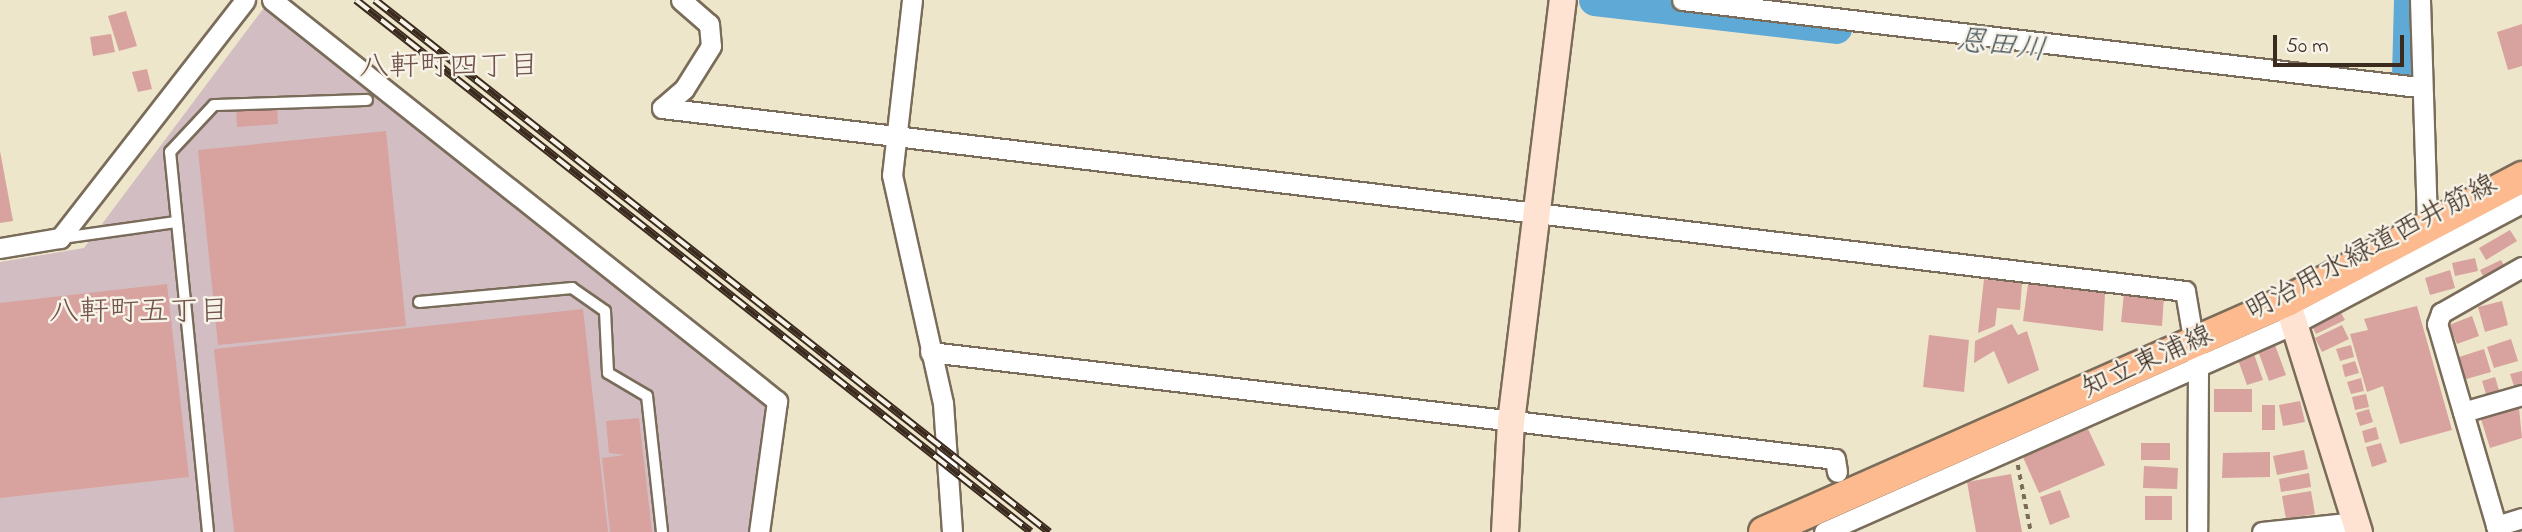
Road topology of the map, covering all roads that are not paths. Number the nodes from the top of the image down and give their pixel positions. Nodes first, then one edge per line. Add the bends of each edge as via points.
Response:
1 (245, 0) edge
2 (272, 0) edge
3 (681, 0) edge
4 (912, 0) edge
5 (1563, 0) edge
6 (1682, 0) edge
7 (2420, 0) edge
8 (2418, 87) junction
9 (367, 100) dead end
10 (897, 136) junction
11 (2522, 177) edge
12 (2522, 203) edge
13 (1537, 212) junction
14 (176, 222) junction
15 (2427, 229) junction
16 (60, 238) junction
17 (0, 248) edge
18 (2522, 267) edge
19 (419, 302) dead end
20 (2292, 312) junction
21 (930, 352) junction
22 (2196, 356) junction
23 (2522, 395) edge
24 (2463, 412) junction
25 (1511, 422) junction
26 (1837, 472) dead end
27 (2522, 518) edge
28 (2357, 527) edge
29 (2497, 529) edge
30 (208, 532) edge
31 (662, 532) edge
32 (758, 532) edge
33 (952, 532) edge
34 (1506, 532) edge
35 (1765, 532) edge
36 (1825, 532) edge
37 (2197, 532) edge
38 (2262, 532) edge

1 - 16 street
2 - 32 street via 776,401
3 - 10 street via 709,24 711,46 684,89 662,108
4 - 10 street
5 - 13 street
6 - 8 street
7 - 8 street
8 - 15 street
9 - 14 lane via 214,105 170,152
10 - 13 street
10 - 21 street via 892,175
11 - 15 main road, 知立東浦線
12 - 20 street, 明治用水緑道西井筋線
13 - 22 street via 2185,291
13 - 25 street
14 - 16 lane
14 - 30 lane
15 - 20 main road, 知立東浦線
16 - 17 street
18 - 24 street via 2441,313 2437,324
19 - 31 lane via 572,288 605,311 608,373 647,396
20 - 22 main road, 知立東浦線
20 - 28 street
21 - 25 street
21 - 33 street via 949,438
22 - 35 main road, 知立東浦線
22 - 36 street via 2015,447
22 - 37 street
23 - 24 street
24 - 29 street
25 - 26 street via 1835,459
25 - 34 street
27 - 29 street
28 - 38 street

